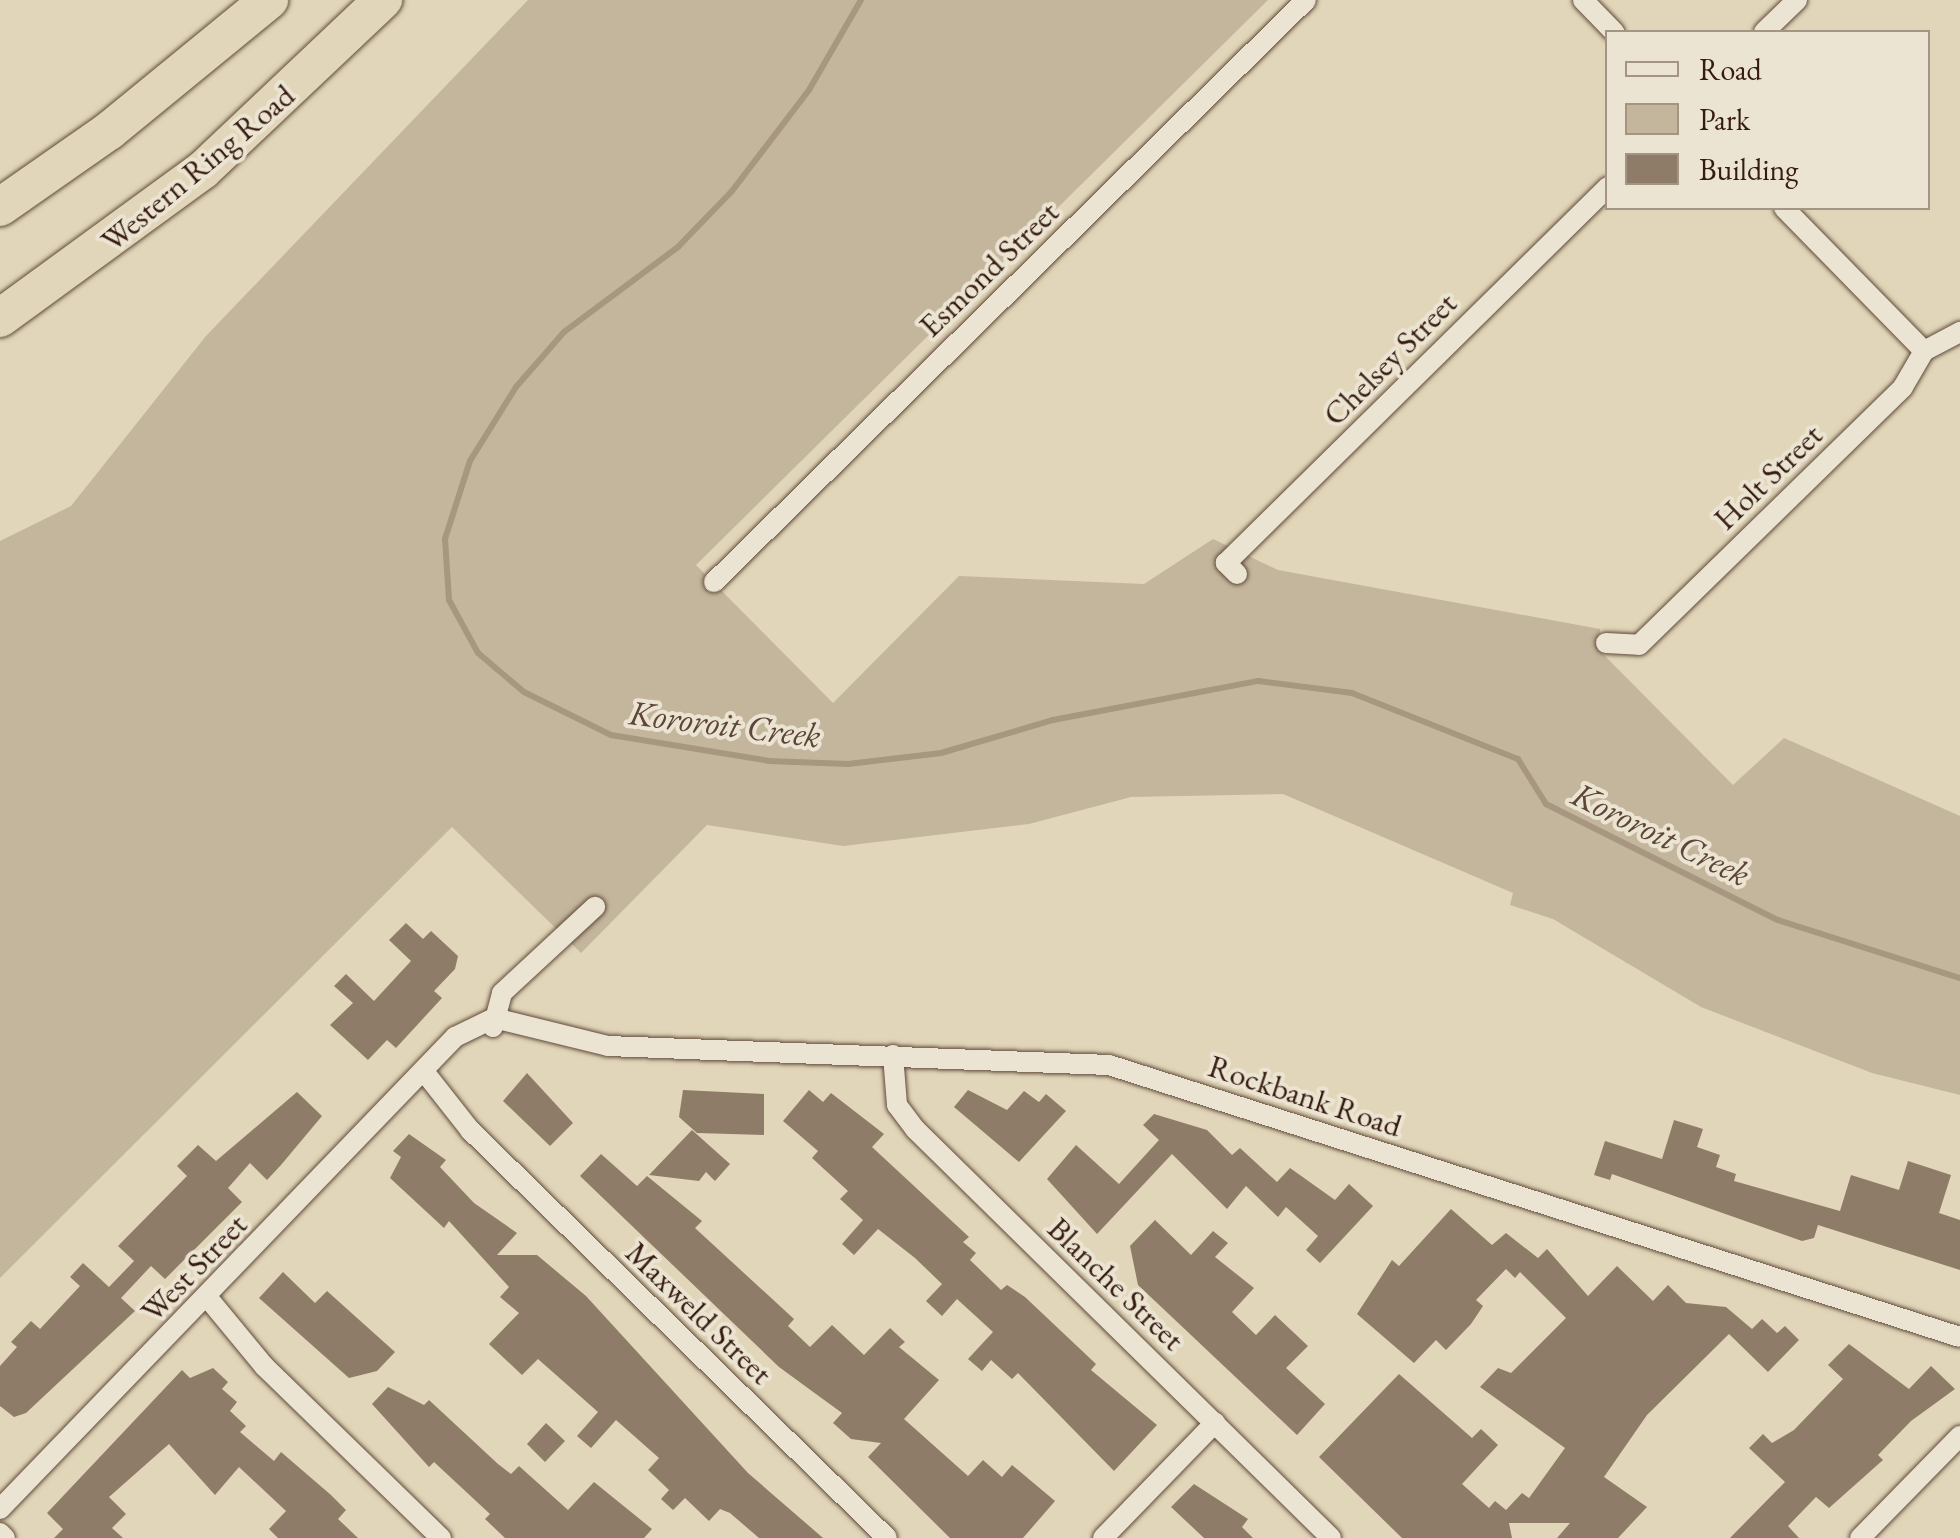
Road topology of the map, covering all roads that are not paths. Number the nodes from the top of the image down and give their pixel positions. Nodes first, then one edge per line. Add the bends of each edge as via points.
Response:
1 (269, 0) edge
2 (382, 0) edge
3 (1306, 0) edge
4 (1583, 0) edge
5 (1797, 0) edge
6 (1612, 30) edge
7 (1766, 30) edge
8 (1605, 190) edge
9 (0, 207) edge
10 (1786, 210) edge
11 (0, 318) edge
12 (1960, 332) edge
13 (1924, 351) junction
14 (1236, 574) dead end
15 (714, 582) dead end
16 (1606, 643) dead end
17 (595, 907) dead end
18 (493, 1024) junction
19 (893, 1055) junction
20 (423, 1077) junction
21 (200, 1305) junction
22 (1960, 1337) edge
23 (1215, 1424) junction
24 (1960, 1436) edge
25 (0, 1509) edge
26 (441, 1538) edge
27 (887, 1538) edge
28 (1102, 1538) edge
29 (1332, 1538) edge
30 (1860, 1538) edge

1 - 9 highway via 109,131
2 - 11 highway, Western Ring Road via 204,170
3 - 15 street, Esmond Street
4 - 6 street
5 - 7 street
8 - 14 street, Chelsey Street via 1226,564
10 - 13 street
12 - 13 street, Holt Street
13 - 16 street, Holt Street via 1903,387 1639,645
17 - 18 street, West Street via 502,993
18 - 19 street, Rockbank Road via 553,1049
18 - 20 street, West Street
19 - 22 street, Rockbank Road via 1110,1065
19 - 23 street, Blanche Street via 896,1106 916,1129
20 - 21 street, West Street
20 - 27 street, Maxweld Street
21 - 25 street, West Street
21 - 26 street
23 - 28 street
23 - 29 street, Blanche Street
24 - 30 street

